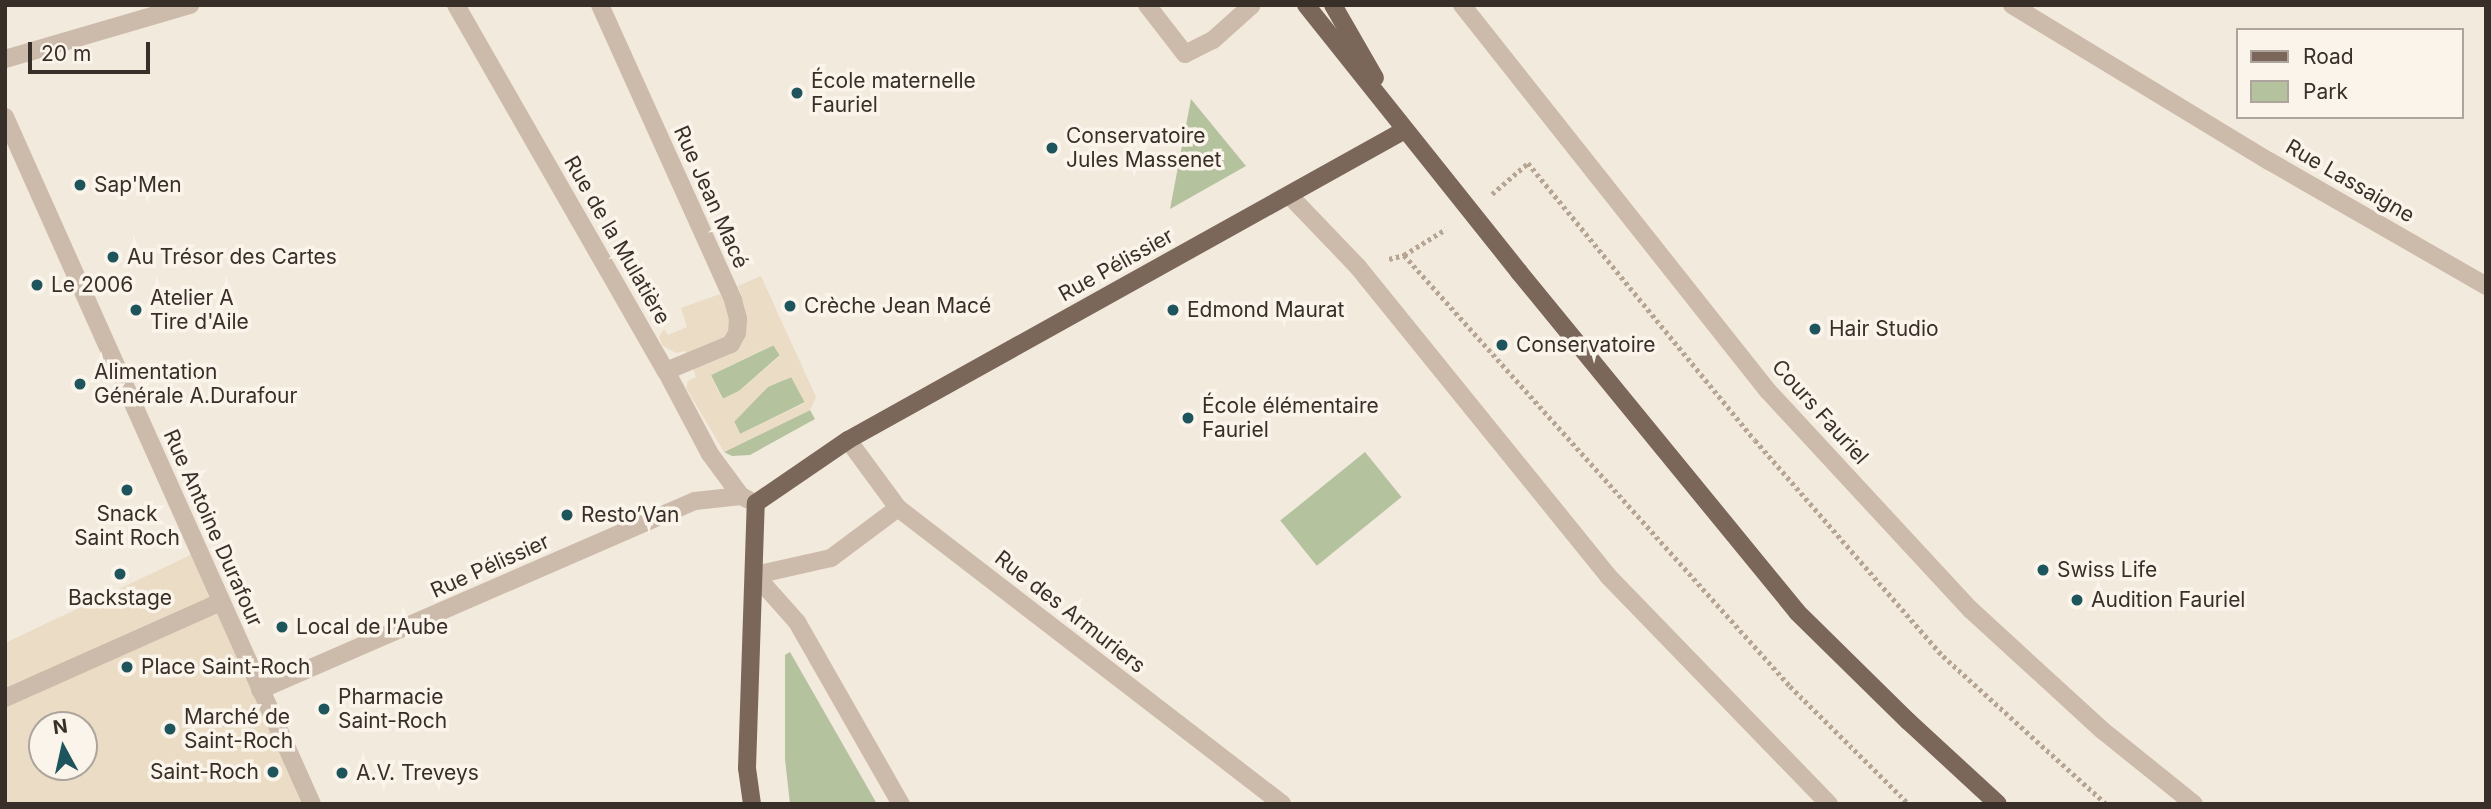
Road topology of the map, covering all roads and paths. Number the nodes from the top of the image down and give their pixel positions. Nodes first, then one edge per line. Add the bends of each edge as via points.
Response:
1 (190, 5) edge
2 (456, 5) edge
3 (600, 5) edge
4 (1147, 5) edge
5 (1252, 5) edge
6 (1306, 5) edge
7 (1333, 5) edge
8 (1462, 5) edge
9 (2012, 5) edge
10 (5, 59) edge
11 (5, 117) edge
12 (1405, 130) junction
13 (1528, 163) dead end
14 (1289, 195) junction
15 (1404, 255) dead end
16 (2486, 286) edge
17 (666, 371) junction
18 (848, 440) junction
19 (748, 500) junction
20 (898, 508) junction
21 (755, 575) junction
22 (221, 602) junction
23 (260, 690) junction
24 (5, 698) edge
25 (312, 804) edge
26 (752, 804) edge
27 (901, 804) edge
28 (1282, 804) edge
29 (1829, 804) edge
30 (1909, 804) edge
31 (1998, 804) edge
32 (2106, 804) edge
33 (2194, 804) edge

1 - 10 street
2 - 17 street, Rue de la Mulatière
3 - 17 street, Rue Jean Macé via 738,319 731,344
4 - 5 street via 1185,54 1213,40
6 - 12 main road
7 - 12 main road
8 - 33 street, Cours Fauriel via 1777,401 1971,610 2102,730
9 - 16 street, Rue Lassaigne
11 - 22 street, Rue Antoine Durafour
12 - 14 main road, Rue Pélissier
12 - 31 main road via 1797,612
13 - 32 path via 1755,440 1942,656
14 - 18 main road, Rue Pélissier
14 - 29 street via 1358,267 1609,577
15 - 30 path via 1790,687
17 - 19 street, Rue de la Mulatière via 710,454
18 - 19 main road, Rue Pélissier
18 - 20 street, Rue des Armuriers
19 - 21 main road
19 - 23 street, Rue Pélissier via 695,502
20 - 21 street via 831,558
20 - 28 street, Rue des Armuriers
21 - 26 main road via 747,768
21 - 27 street via 797,622
22 - 23 street, Rue Antoine Durafour
22 - 24 street
23 - 25 street, Rue Antoine Durafour

